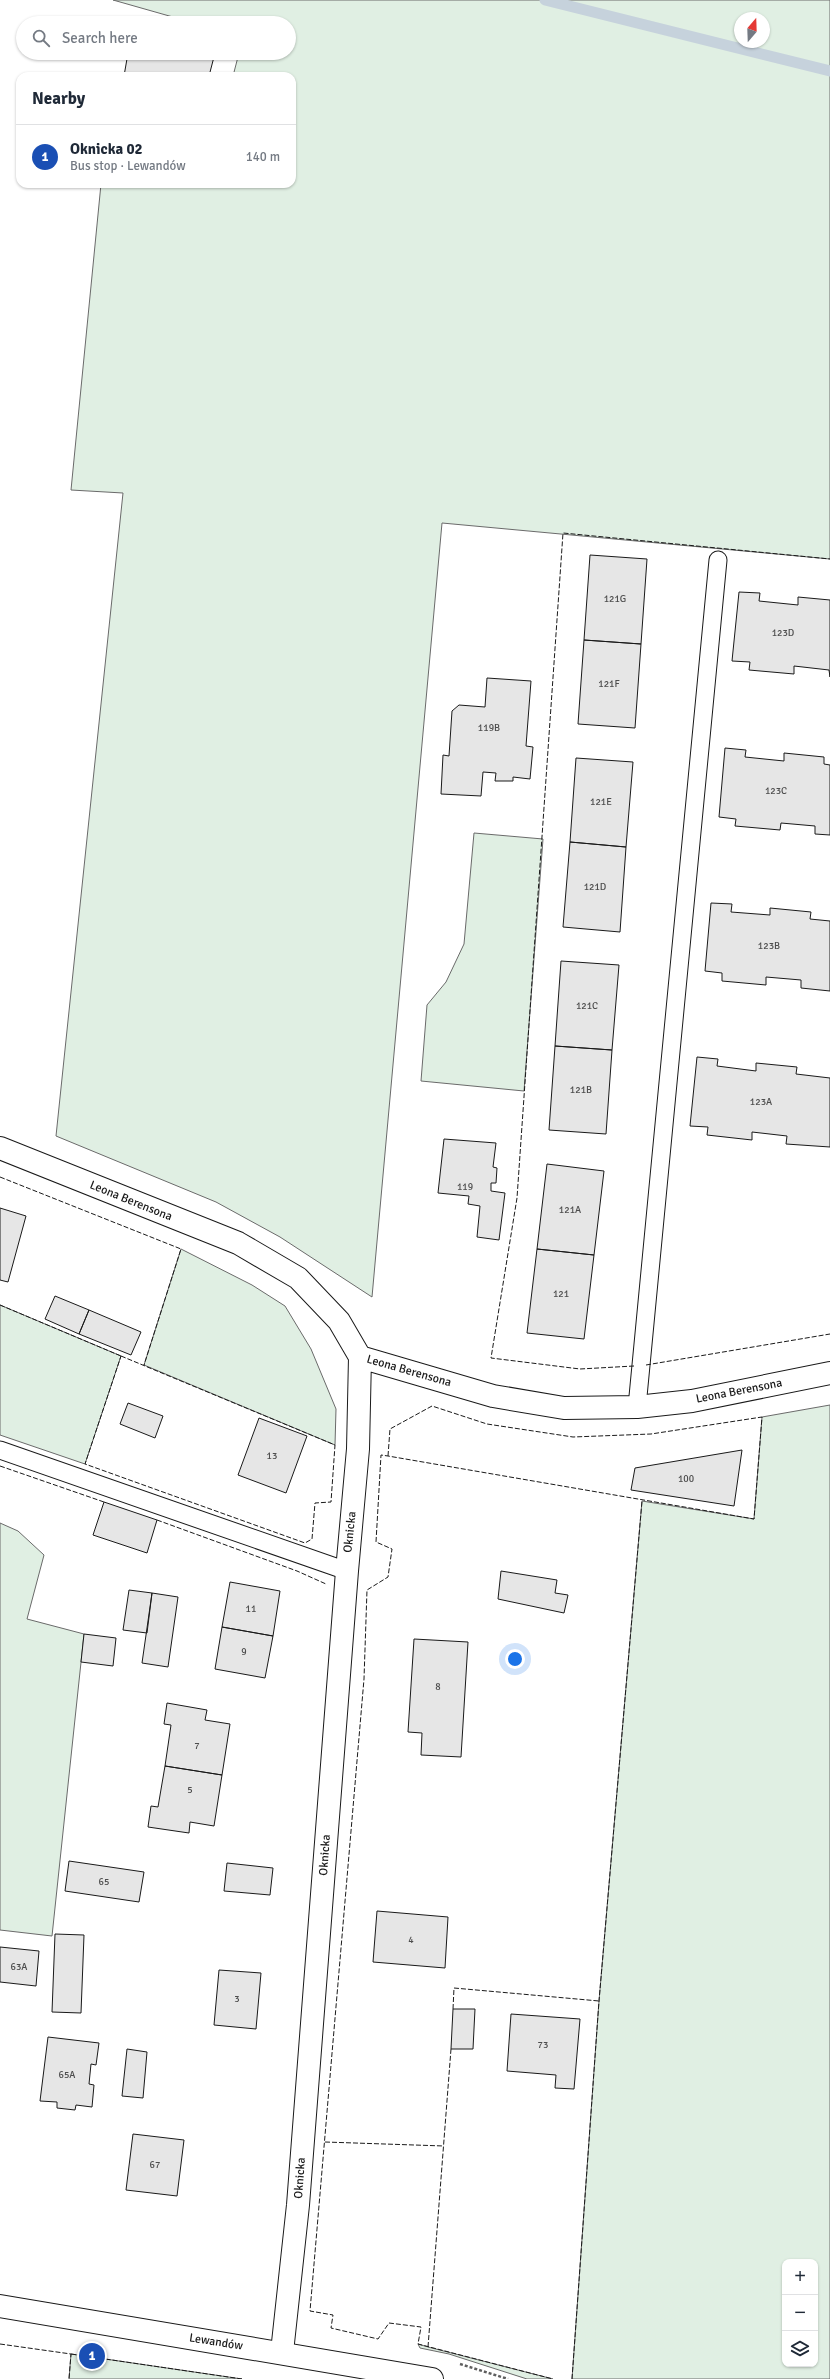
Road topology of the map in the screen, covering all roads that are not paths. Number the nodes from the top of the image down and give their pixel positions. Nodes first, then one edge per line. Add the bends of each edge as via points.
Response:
1 (718, 560) dead end
2 (0, 1148) edge
3 (360, 1357) junction
4 (830, 1373) edge
5 (637, 1407) junction
6 (0, 1450) edge
7 (347, 1571) junction
8 (0, 2306) edge
9 (282, 2352) junction
10 (432, 2379) edge

1 - 5 lane
2 - 3 street, Leona Berensona via 238,1243 298,1278 339,1321
3 - 5 street, Leona Berensona via 493,1396 528,1403 564,1408
3 - 7 street, Oknicka via 358,1449
4 - 5 street, Leona Berensona via 692,1401
6 - 7 lane
7 - 9 street, Oknicka via 298,2205
8 - 9 street, Lewandów
9 - 10 street, Lewandów

